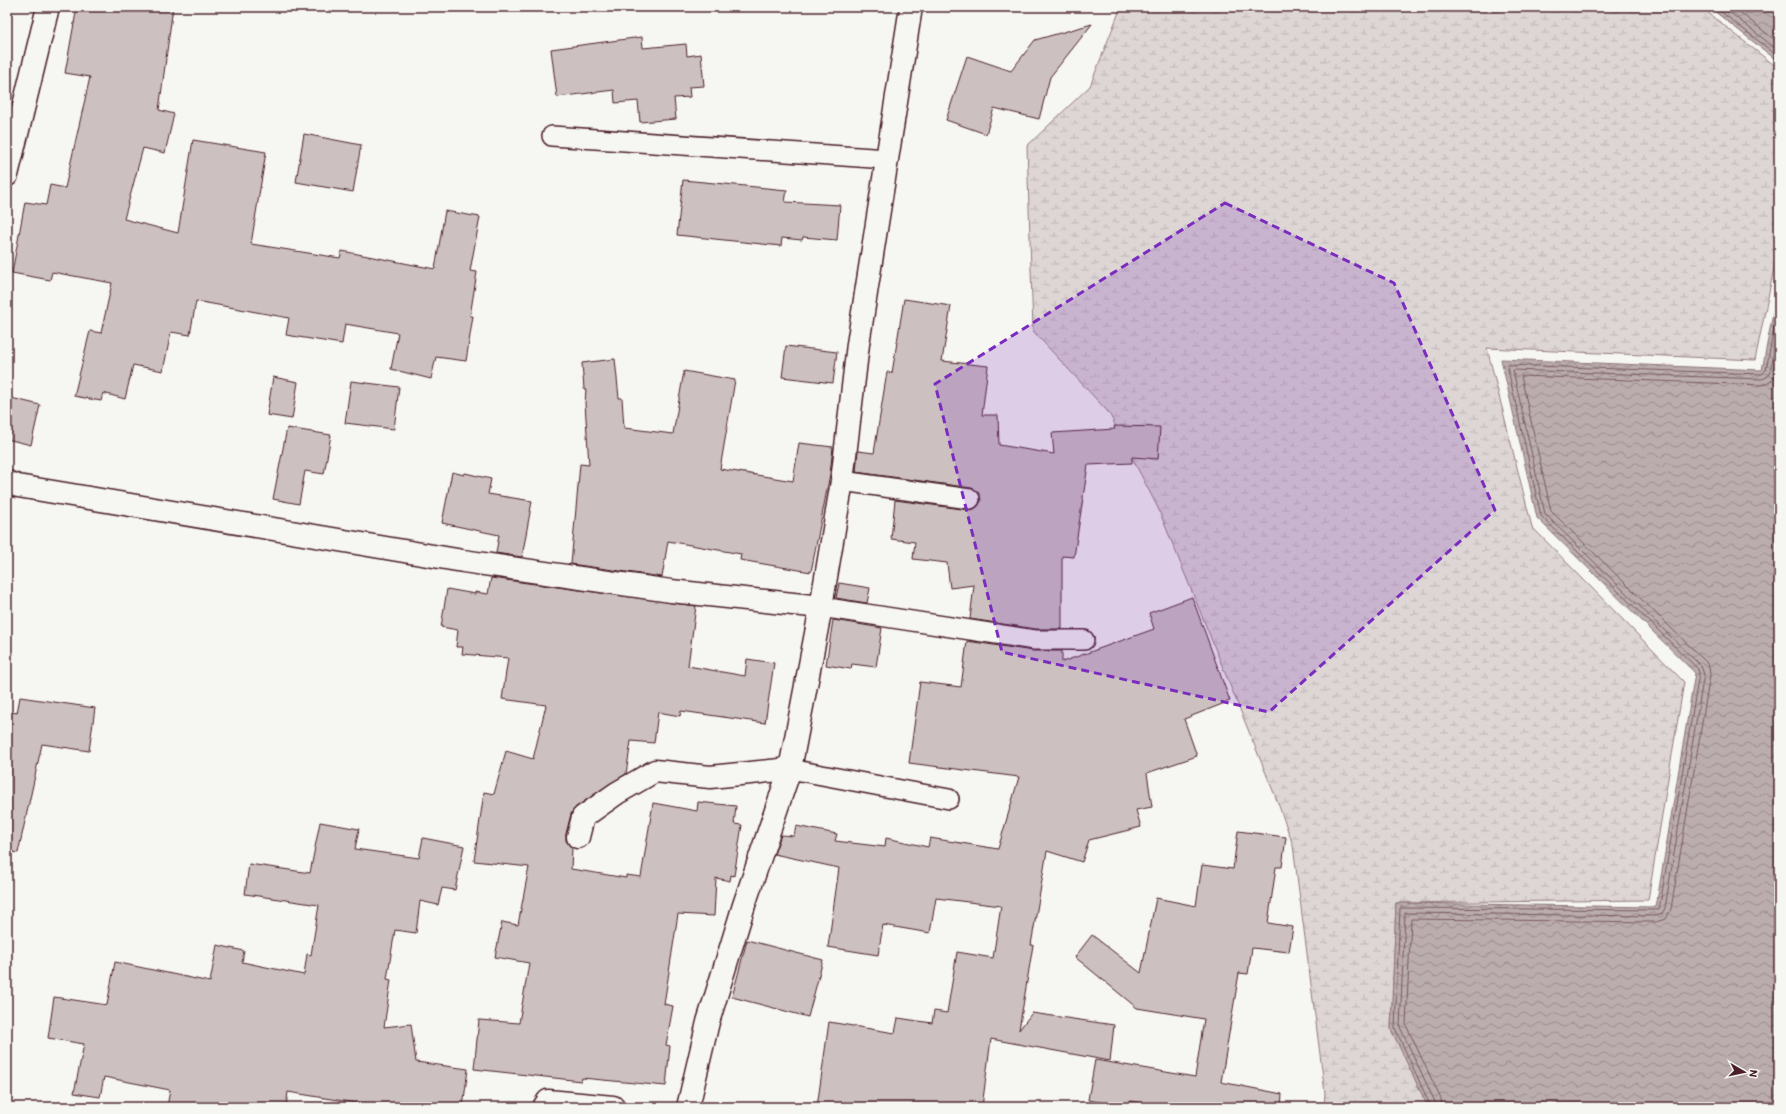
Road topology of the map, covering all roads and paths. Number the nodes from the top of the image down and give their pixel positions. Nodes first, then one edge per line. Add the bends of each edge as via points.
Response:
1 (48, 7) edge
2 (911, 7) edge
3 (552, 136) dead end
4 (887, 159) junction
5 (7, 175) edge
6 (842, 481) junction
7 (7, 482) edge
8 (970, 499) dead end
9 (821, 607) junction
10 (1084, 640) dead end
11 (790, 769) junction
12 (949, 798) dead end
13 (578, 837) dead end
14 (544, 1107) edge
15 (613, 1107) edge
16 (688, 1107) edge

1 - 5 street
2 - 4 street
3 - 4 lane
4 - 6 street via 858,344
6 - 8 lane
6 - 9 street
7 - 9 street via 101,501 463,562 671,591
9 - 10 lane via 1035,640
9 - 11 street
11 - 12 lane
11 - 13 street via 710,777 655,771 583,817
11 - 16 street via 710,1014
14 - 15 street via 548,1100

